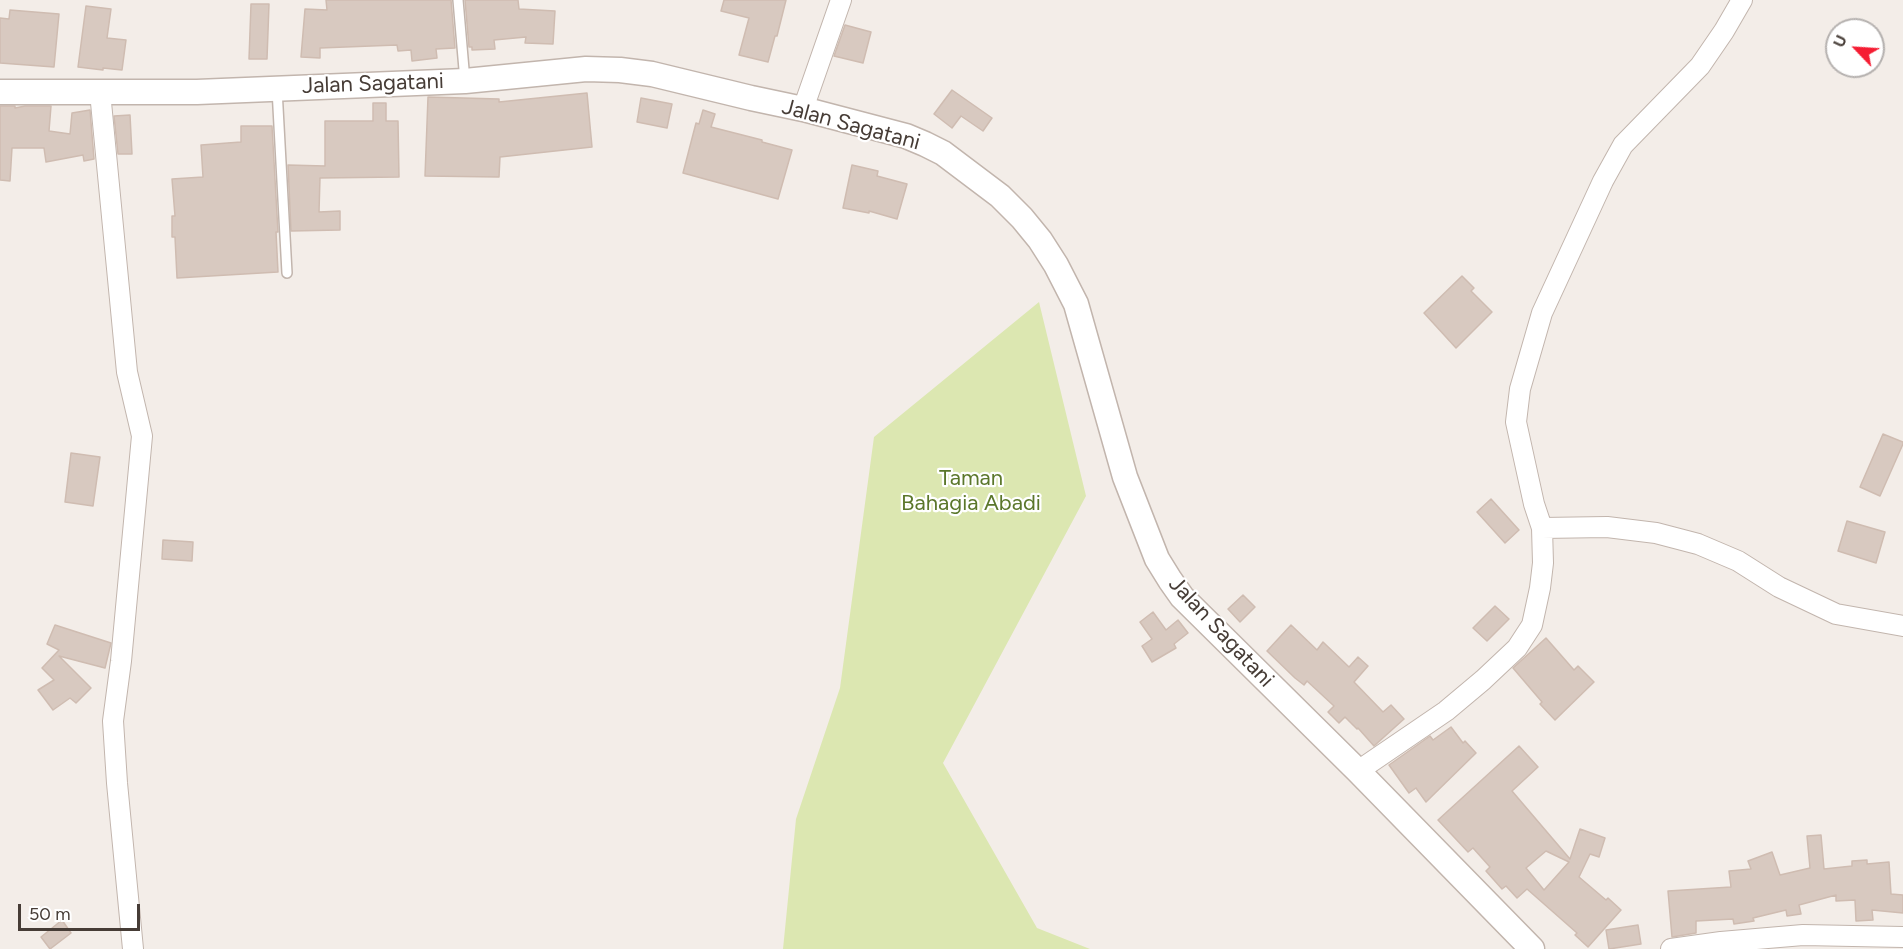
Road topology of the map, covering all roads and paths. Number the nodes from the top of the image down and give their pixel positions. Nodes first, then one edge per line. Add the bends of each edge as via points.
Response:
1 (458, 0) edge
2 (841, 0) edge
3 (1742, 0) edge
4 (465, 81) junction
5 (277, 88) junction
6 (0, 92) edge
7 (100, 92) junction
8 (803, 109) junction
9 (287, 273) dead end
10 (1542, 528) junction
11 (1903, 626) edge
12 (1358, 771) junction
13 (1903, 938) edge
14 (133, 949) edge
15 (1532, 949) edge
16 (1671, 949) edge

1 - 4 lane
2 - 8 street
3 - 10 street via 1700,66 1623,145 1542,312 1520,389 1516,422
4 - 5 street, Jalan Sagatani
4 - 8 street, Jalan Sagatani via 586,69 620,70
5 - 7 street, Jalan Sagatani
5 - 9 lane
6 - 7 street, Jalan Sagatani
7 - 14 street via 127,372 142,436 113,721
8 - 12 street, Jalan Sagatani via 925,144 972,173 1022,218 1056,265 1076,303 1125,477 1157,559 1182,597
10 - 11 street via 1607,527 1656,533 1738,561 1779,587 1836,614
10 - 12 street via 1540,588 1532,624 1517,648 1446,711
12 - 15 street, Jalan Sagatani
13 - 16 street via 1803,935

